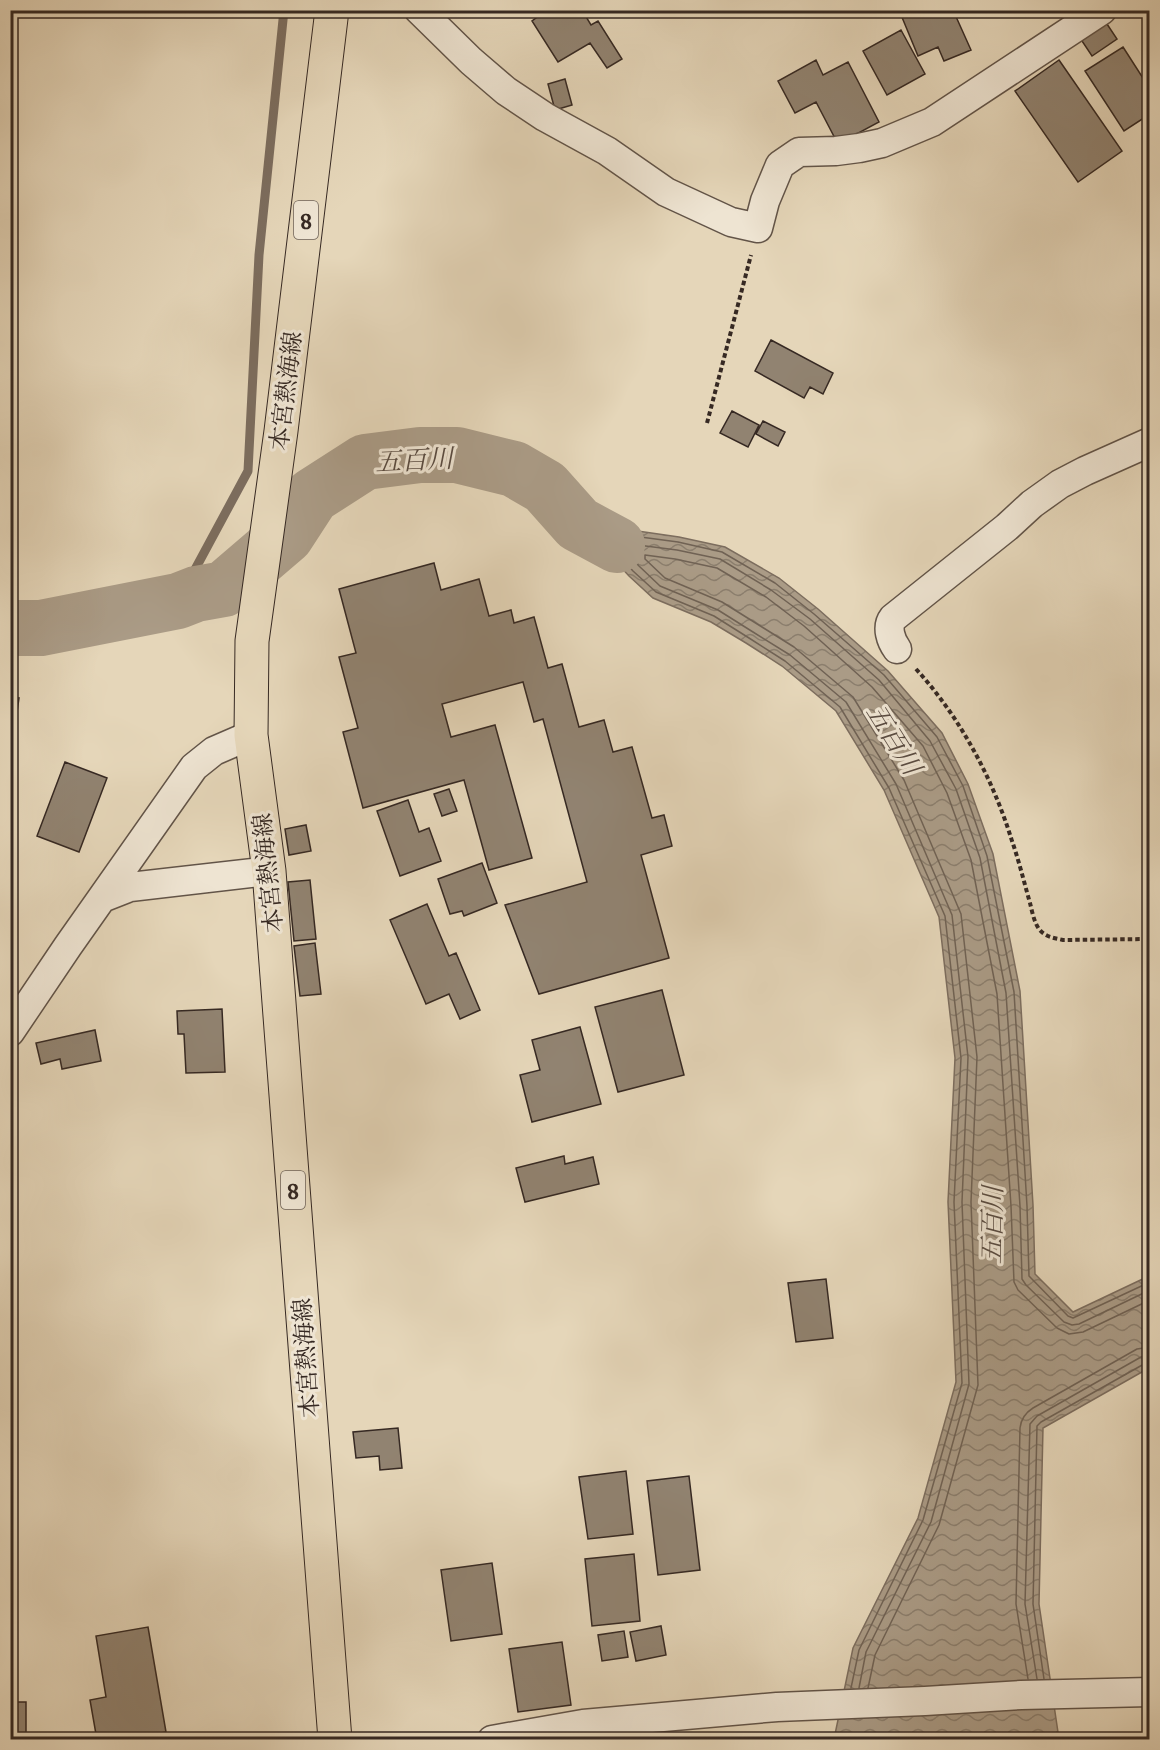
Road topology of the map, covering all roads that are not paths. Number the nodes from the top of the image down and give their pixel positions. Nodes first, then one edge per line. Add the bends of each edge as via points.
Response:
1 (332, 10) edge
2 (1102, 10) edge
3 (426, 12) edge
4 (1149, 442) edge
5 (897, 649) road end
6 (251, 735) junction
7 (269, 871) junction
8 (102, 898) junction
9 (10, 1032) edge
10 (1149, 1692) edge
11 (335, 1740) edge
12 (492, 1740) edge

1 - 6 main road, 本宮熱海線 / 8 via 282,430 252,641
2 - 3 street via 932,122 859,148 799,153 780,165 758,228 731,222 666,192 607,151 545,117 471,62
4 - 5 street via 1060,483 893,618 890,634
6 - 7 main road, 本宮熱海線 / 8
6 - 8 street via 214,751 194,767
7 - 8 street via 130,887
7 - 11 main road, 本宮熱海線 / 8
8 - 9 street
10 - 12 street via 777,1707 583,1724

